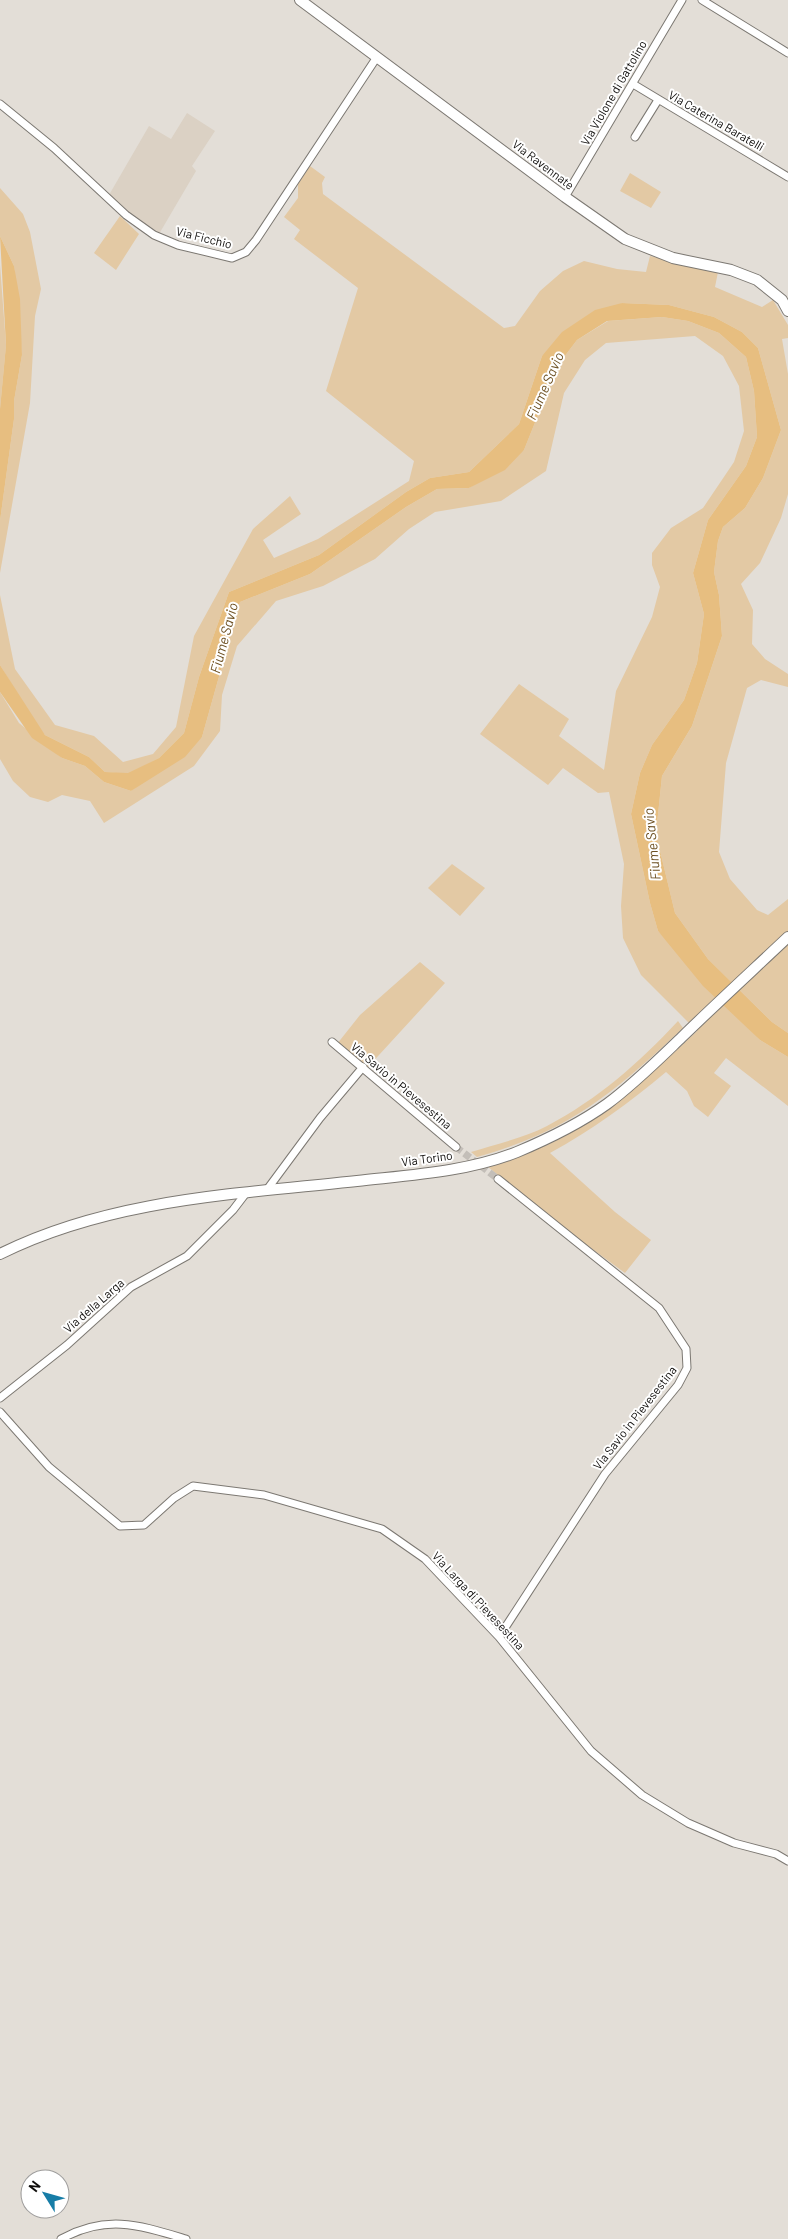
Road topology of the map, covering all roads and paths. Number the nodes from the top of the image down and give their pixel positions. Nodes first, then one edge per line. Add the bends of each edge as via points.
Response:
1 (300, 0) edge
2 (682, 0) edge
3 (702, 0) edge
4 (788, 53) edge
5 (377, 57) junction
6 (633, 84) junction
7 (658, 100) junction
8 (0, 104) edge
9 (635, 137) dead end
10 (788, 177) edge
11 (565, 198) junction
12 (788, 311) edge
13 (788, 936) edge
14 (332, 1042) dead end
15 (362, 1068) junction
16 (456, 1146) tunnel mouth
17 (498, 1179) tunnel mouth
18 (266, 1191) junction
19 (246, 1193) junction
20 (0, 1254) edge
21 (0, 1398) edge
22 (0, 1412) edge
23 (499, 1637) junction
24 (788, 1861) edge
25 (61, 2239) edge
26 (186, 2239) edge

1 - 5 main road, Via Ravennate
2 - 6 street, Via Violone di Gattolino
3 - 4 street
5 - 8 street, Via Ficchio via 256,240 246,252 232,258 178,245 154,235 126,215 54,148
5 - 11 main road, Via Ravennate
6 - 7 street, Via Caterina Baratelli
6 - 11 street, Via Violone di Gattolino
7 - 9 street
7 - 10 street, Via Caterina Baratelli
11 - 12 main road, Via Ravennate via 625,239 673,258 730,270 757,280 782,300
13 - 18 main road, Via Torino via 652,1065 582,1121 515,1153 473,1165
14 - 15 street, Via Savio in Pievesestina
15 - 16 street, Via Savio in Pievesestina
15 - 18 street
17 - 23 street, Via Savio in Pievesestina via 659,1308 686,1349 687,1368 678,1385 605,1474
18 - 19 main road, Via Torino
19 - 20 main road, Via Torino via 116,1212 43,1235
19 - 21 street, Via della Larga via 187,1256 132,1287 67,1345
22 - 23 street, Via Larga di Pievesestina via 49,1467 120,1526 144,1525 193,1486 264,1495 382,1529 425,1559
23 - 24 street, Via Larga di Pievesestina via 591,1751 642,1795 688,1823
25 - 26 street via 79,2229 107,2223 144,2227

